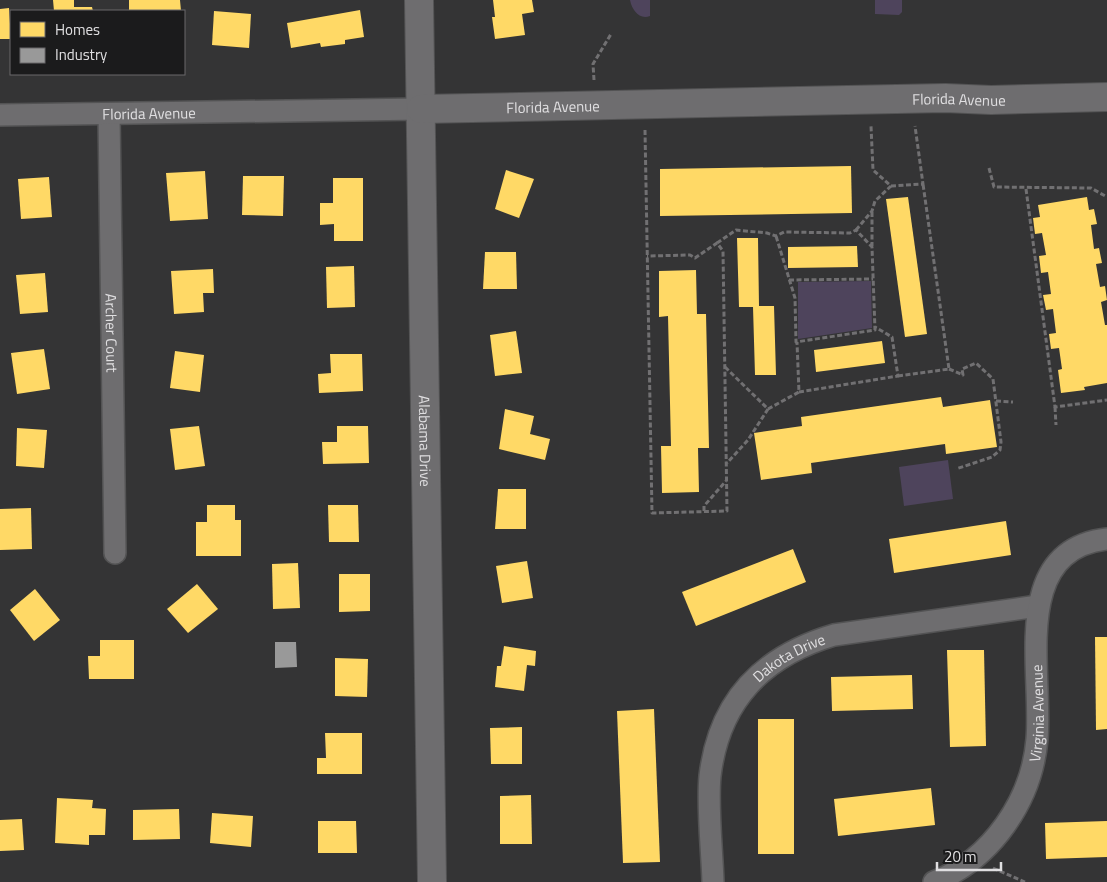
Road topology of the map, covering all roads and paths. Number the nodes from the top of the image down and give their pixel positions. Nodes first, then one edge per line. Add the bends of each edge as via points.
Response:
1 (419, 0) edge
2 (611, 34) dead end
3 (594, 80) dead end
4 (1107, 97) edge
5 (421, 109) junction
6 (109, 114) junction
7 (0, 116) edge
8 (871, 126) dead end
9 (915, 126) dead end
10 (645, 130) dead end
11 (989, 168) dead end
12 (923, 184) junction
13 (891, 186) junction
14 (1026, 189) junction
15 (1107, 197) edge
16 (872, 211) junction
17 (856, 230) junction
18 (776, 236) junction
19 (717, 244) junction
20 (872, 247) junction
21 (647, 256) junction
22 (873, 279) junction
23 (790, 280) junction
24 (875, 327) junction
25 (797, 342) junction
26 (724, 367) junction
27 (949, 369) junction
28 (898, 376) junction
29 (799, 392) junction
30 (1107, 400) edge
31 (996, 401) junction
32 (1013, 402) dead end
33 (1055, 407) junction
34 (768, 409) junction
35 (1056, 425) dead end
36 (727, 464) junction
37 (956, 469) dead end
38 (727, 480) junction
39 (704, 511) junction
40 (1107, 538) edge
41 (115, 552) dead end
42 (1038, 606) junction
43 (971, 862) junction
44 (432, 882) edge
45 (713, 882) edge
46 (934, 882) edge
47 (1025, 882) edge

1 - 5 street, Alabama Drive
2 - 3 path via 593,64
4 - 5 street, Florida Avenue
5 - 6 street, Florida Avenue
5 - 44 street, Alabama Drive
6 - 7 street, Florida Avenue
6 - 41 street, Archer Court
8 - 13 path via 873,170
9 - 12 path
10 - 21 path
11 - 14 path via 994,187
12 - 13 path
12 - 27 path
13 - 16 path via 875,201
14 - 15 path via 1092,188
14 - 33 path
16 - 17 path
16 - 20 path
17 - 18 path via 784,232
17 - 20 path
18 - 19 path via 736,230
18 - 23 path
19 - 21 path via 695,258 690,255
19 - 26 path via 722,251
20 - 22 path
21 - 39 path via 652,512
22 - 23 path
22 - 24 path
23 - 25 path via 795,298
24 - 25 path via 875,330
24 - 28 path via 892,337
25 - 29 path
26 - 34 path
26 - 36 path
27 - 28 path
27 - 31 path via 963,374 962,369 976,363 993,379
28 - 29 path
29 - 34 path
30 - 33 path
31 - 32 path
31 - 37 path via 1000,450 992,457
33 - 35 path
34 - 36 path
36 - 38 path
38 - 39 path via 704,506
38 - 39 path via 727,511
40 - 42 street, Virginia Avenue via 1089,541 1059,558 1049,574
42 - 43 street, Virginia Avenue via 1037,739 1033,768 1010,820 993,842
42 - 45 street, Dakota Drive via 834,635 798,647 755,677 723,724 714,750 710,778
43 - 46 street, Virginia Avenue
43 - 47 path

